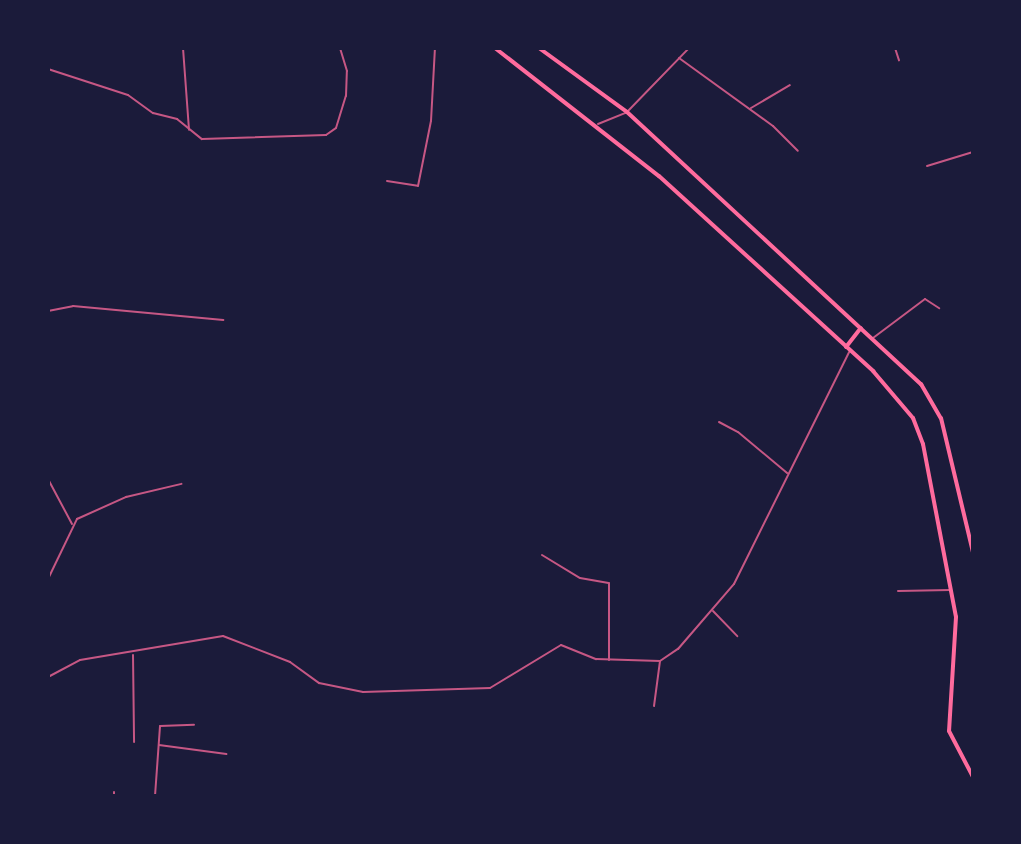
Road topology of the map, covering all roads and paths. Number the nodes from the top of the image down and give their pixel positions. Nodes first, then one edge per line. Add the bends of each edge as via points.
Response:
1 (183, 48) edge
2 (340, 48) edge
3 (435, 48) edge
4 (495, 48) edge
5 (539, 48) edge
6 (689, 48) edge
7 (895, 48) edge
8 (679, 58) junction
9 (899, 60) dead end
10 (48, 69) edge
11 (790, 85) dead end
12 (750, 108) junction
13 (627, 112) junction
14 (598, 124) junction
15 (189, 131) junction
16 (798, 151) dead end
17 (973, 152) edge
18 (927, 166) dead end
19 (387, 181) dead end
20 (939, 308) dead end
21 (48, 311) edge
22 (223, 320) dead end
23 (861, 328) junction
24 (872, 339) junction
25 (848, 348) junction
26 (719, 422) dead end
27 (787, 474) junction
28 (48, 479) edge
29 (181, 484) dead end
30 (72, 525) junction
31 (973, 552) edge
32 (542, 555) dead end
33 (48, 579) edge
34 (952, 590) junction
35 (898, 591) dead end
36 (712, 610) junction
37 (737, 636) dead end
38 (133, 653) junction
39 (609, 661) junction
40 (660, 661) junction
41 (48, 677) edge
42 (654, 706) dead end
43 (194, 725) dead end
44 (134, 742) dead end
45 (158, 744) junction
46 (226, 754) dead end
47 (973, 777) edge
48 (155, 796) edge

1 - 15 street
2 - 15 street via 347,71 346,96 332,132 212,140
3 - 19 street via 431,121 418,186
4 - 14 highway
5 - 13 highway
6 - 8 street
7 - 9 street
8 - 12 street
8 - 13 street
10 - 15 street via 128,95 153,113 177,119
11 - 12 street
12 - 16 street
13 - 14 street
13 - 23 highway
14 - 25 highway
17 - 18 street
20 - 24 street via 929,299 920,302
21 - 22 street via 73,306
23 - 24 highway
23 - 25 highway
24 - 31 highway via 921,384 941,418
25 - 27 street
25 - 34 highway via 888,386 919,431
26 - 27 street
27 - 36 street via 734,584
28 - 30 street
29 - 30 street via 120,499
30 - 33 street
32 - 39 street via 580,578 609,583
34 - 35 street
34 - 47 highway via 956,633 948,723
36 - 37 street
36 - 40 street via 678,649
38 - 39 street via 187,639 231,637 290,662 319,683 384,692 490,688 557,646
38 - 41 street via 80,660
38 - 44 street
39 - 40 street
40 - 42 street
43 - 45 street via 160,726
45 - 46 street
45 - 48 street

